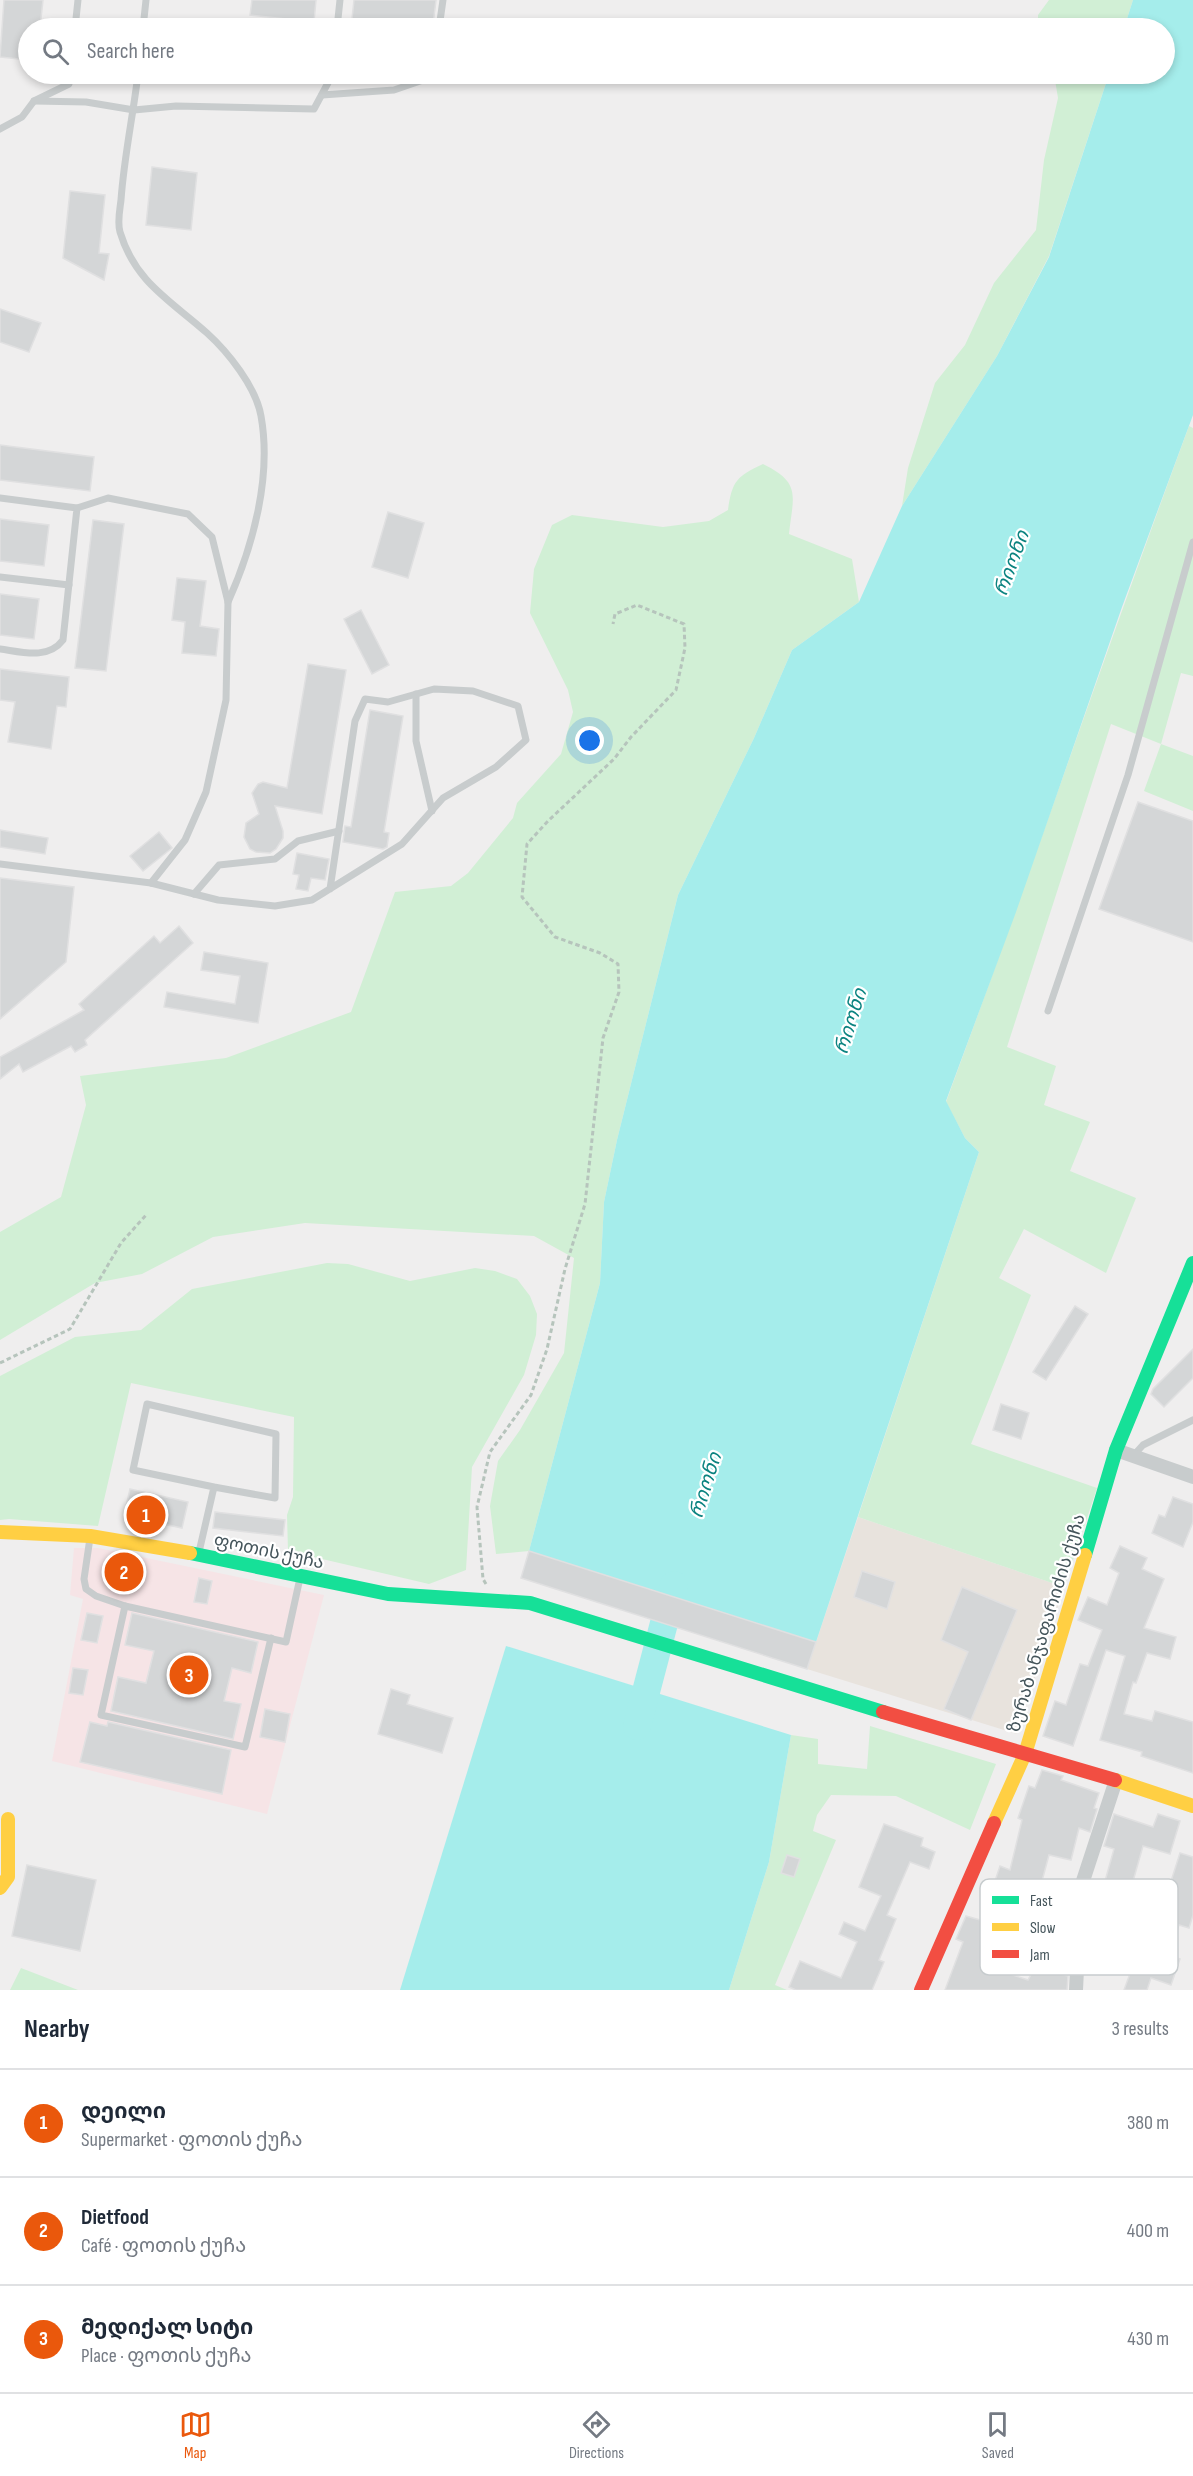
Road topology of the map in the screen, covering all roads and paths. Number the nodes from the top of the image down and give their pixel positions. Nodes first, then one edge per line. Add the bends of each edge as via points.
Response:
1 (78, 0) edge
2 (146, 0) edge
3 (340, 0) edge
4 (442, 0) edge
5 (76, 18) edge
6 (143, 18) edge
7 (338, 18) edge
8 (440, 18) edge
9 (69, 84) edge
10 (137, 84) edge
11 (328, 84) edge
12 (411, 84) edge
13 (322, 95) junction
14 (34, 101) junction
15 (134, 110) junction
16 (0, 129) edge
17 (0, 498) edge
18 (77, 508) junction
19 (1193, 542) edge
20 (0, 577) edge
21 (69, 585) junction
22 (228, 602) junction
23 (613, 624) dead end
24 (0, 649) edge
25 (416, 694) junction
26 (432, 811) junction
27 (339, 831) junction
28 (0, 864) edge
29 (151, 883) junction
30 (330, 889) junction
31 (194, 894) junction
32 (1048, 1011) dead end
33 (146, 1215) dead end
34 (1193, 1263) edge
35 (0, 1363) edge
36 (1193, 1420) edge
37 (1116, 1450) junction
38 (1133, 1456) junction
39 (1193, 1477) edge
40 (214, 1487) junction
41 (0, 1532) edge
42 (90, 1536) junction
43 (198, 1554) junction
44 (301, 1576) junction
45 (497, 1601) junction
46 (124, 1606) junction
47 (271, 1638) junction
48 (1025, 1754) junction
49 (1116, 1780) junction
50 (1193, 1806) edge
51 (8, 1819) dead end
52 (1084, 1879) edge
53 (0, 1888) edge
54 (1077, 1975) edge
55 (921, 1990) edge
56 (1076, 1990) edge

1 - 5 lane
2 - 6 lane
3 - 7 lane
4 - 8 lane
9 - 14 lane
10 - 15 lane
11 - 13 lane
12 - 13 lane via 393,90
13 - 15 lane via 314,109 176,106
14 - 15 lane via 86,102
14 - 16 lane via 22,117
15 - 22 lane via 124,162 119,229 135,268 209,334 243,373 261,414 265,462 257,510 243,570
17 - 18 lane
18 - 21 lane
18 - 22 lane via 108,498 188,514 212,537
19 - 32 lane via 1128,775
20 - 21 lane
21 - 24 lane via 63,640 56,650 41,654
22 - 29 lane via 226,700 207,792 185,840
23 - 45 path via 615,614 637,605 684,624 685,648 675,690 614,759 527,844 522,897 555,937 600,953 618,964 619,992 603,1038 585,1204 564,1269 547,1349 531,1395 490,1452 477,1507 483,1579
25 - 26 lane via 416,741
25 - 26 lane via 434,689 473,690 518,706 526,740 496,767 443,798
25 - 27 lane via 388,702 365,699 355,721
26 - 30 lane via 402,844
27 - 30 lane
27 - 31 lane via 298,841 275,859 219,865
28 - 29 lane
29 - 31 lane
30 - 31 lane via 312,900 275,906
33 - 35 path via 121,1243 70,1329
34 - 37 street, ზურაბ ანჯაფარიძის ქუჩა
36 - 38 lane via 1143,1445
37 - 38 street
37 - 48 street, ზურაბ ანჯაფარიძის ქუჩა
38 - 39 street
40 - 40 lane via 133,1470 147,1404 276,1434 274,1498
40 - 43 lane
41 - 42 street, ფოთის ქუჩა
42 - 43 street, ფოთის ქუჩა
42 - 46 lane via 86,1589
43 - 44 street, ფოთის ქუჩა
44 - 45 street, ფოთის ქუჩა via 388,1594
44 - 47 lane via 286,1641
45 - 48 street, ფოთის ქუჩა via 530,1603
46 - 47 lane
46 - 47 lane via 101,1715 245,1748
48 - 49 street, ფოთის ქუჩა
48 - 55 street, ზურაბ ანჯაფარიძის ქუჩა
49 - 50 street, ფოთის ქუჩა
49 - 52 street
51 - 53 street via 8,1877
54 - 56 street

